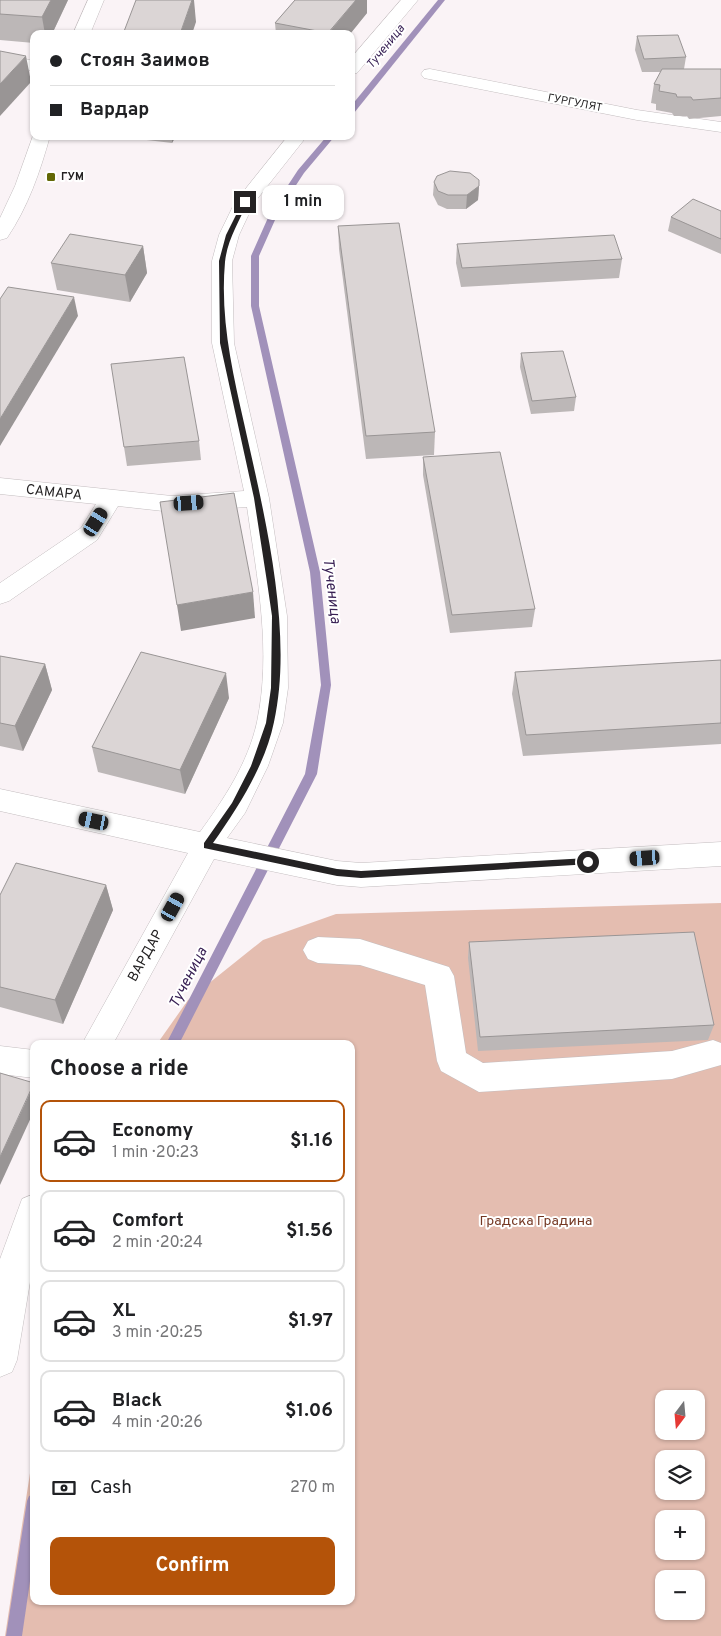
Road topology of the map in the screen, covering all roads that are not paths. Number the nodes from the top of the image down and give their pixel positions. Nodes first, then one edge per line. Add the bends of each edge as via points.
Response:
1 (96, 0) edge
2 (410, 0) edge
3 (83, 30) edge
4 (0, 58) edge
5 (355, 64) edge
6 (30, 65) edge
7 (430, 74) dead end
8 (721, 128) edge
9 (40, 140) edge
10 (295, 140) edge
11 (0, 234) edge
12 (0, 486) edge
13 (111, 498) junction
14 (257, 498) junction
15 (0, 595) edge
16 (0, 800) edge
17 (207, 845) junction
18 (721, 854) edge
19 (318, 950) dead end
20 (99, 1040) edge
21 (713, 1054) dead end
22 (0, 1060) edge
23 (30, 1064) edge
24 (30, 1221) edge
25 (0, 1360) edge

1 - 3 street
2 - 5 street
4 - 6 street
7 - 8 street, ГУРГУЛЯТ via 637,115
9 - 11 street via 28,178
10 - 14 street, ВАРДАР via 245,202 229,235 222,261 223,343
12 - 13 street, САМАРА
13 - 14 street, САМАРА via 172,504
13 - 15 street via 89,534
14 - 17 street, ВАРДАР via 275,616 272,715 255,766 235,805
16 - 17 street
17 - 18 street via 337,873 361,875
17 - 20 street, ВАРДАР
19 - 21 street via 360,952 439,976 452,1061 479,1078 672,1065
22 - 23 street
24 - 25 street via 15,1264

